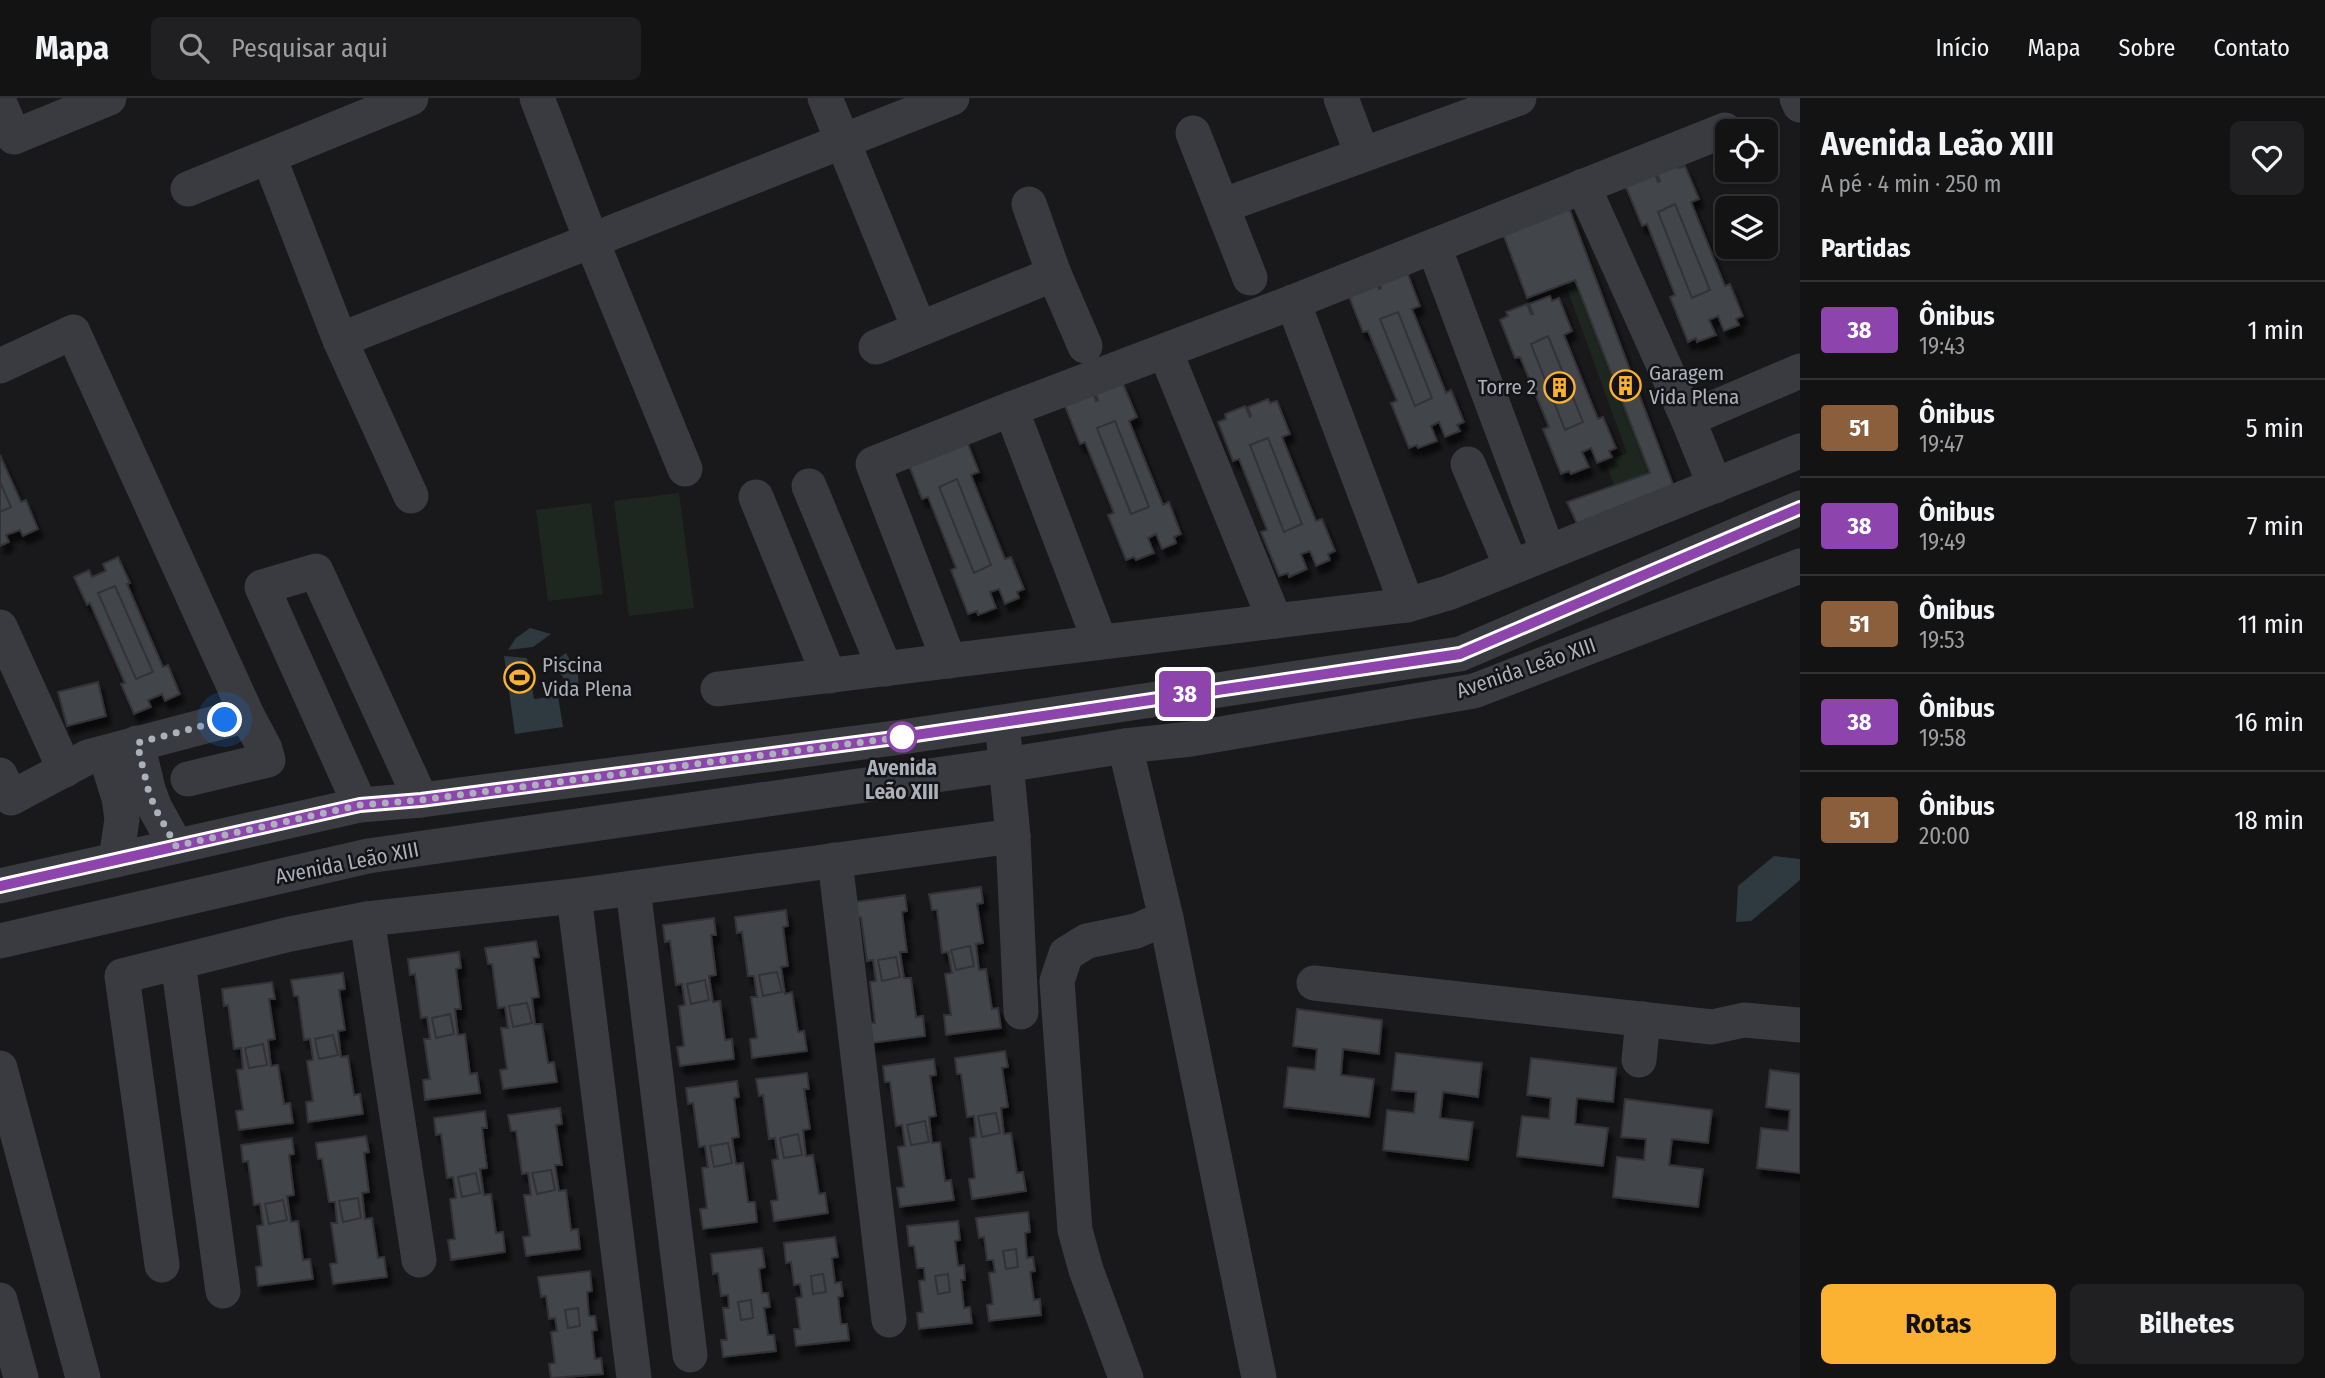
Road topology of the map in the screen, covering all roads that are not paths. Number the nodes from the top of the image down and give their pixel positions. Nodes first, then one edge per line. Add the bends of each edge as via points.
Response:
1 (109, 98) edge
2 (411, 98) edge
3 (537, 98) edge
4 (825, 98) edge
5 (952, 98) edge
6 (1341, 98) edge
7 (1519, 98) edge
8 (1797, 98) edge
9 (0, 104) edge
10 (1800, 105) edge
11 (61, 107) edge
12 (1193, 133) dead end
13 (1715, 134) edge
14 (842, 141) junction
15 (1362, 154) junction
16 (268, 157) junction
17 (1583, 186) junction
18 (188, 189) dead end
19 (1029, 204) dead end
20 (1222, 206) junction
21 (592, 242) junction
22 (1434, 247) junction
23 (1054, 274) junction
24 (1250, 278) dead end
25 (1293, 302) junction
26 (919, 328) junction
27 (340, 340) junction
28 (1085, 346) dead end
29 (876, 347) dead end
30 (1165, 351) junction
31 (0, 366) edge
32 (1800, 371) edge
33 (1011, 409) junction
34 (1688, 419) junction
35 (1800, 451) edge
36 (1468, 464) dead end
37 (685, 469) dead end
38 (809, 486) dead end
39 (1714, 486) junction
40 (411, 496) dead end
41 (756, 497) dead end
42 (1800, 508) edge
43 (1548, 552) junction
44 (1511, 566) junction
45 (1800, 566) edge
46 (1407, 605) junction
47 (1275, 621) junction
48 (0, 627) edge
49 (1100, 642) junction
50 (949, 661) junction
51 (885, 669) junction
52 (829, 676) junction
53 (718, 689) dead end
54 (247, 715) junction
55 (1003, 721) junction
56 (1125, 746) junction
57 (121, 748) junction
58 (1006, 765) junction
59 (65, 770) junction
60 (0, 775) edge
61 (188, 779) dead end
62 (421, 800) junction
63 (360, 805) junction
64 (1013, 836) junction
65 (186, 844) junction
66 (116, 860) junction
67 (835, 860) junction
68 (0, 886) edge
69 (633, 888) junction
70 (209, 892) junction
71 (574, 895) junction
72 (1166, 918) junction
73 (367, 919) junction
74 (0, 941) edge
75 (178, 962) junction
76 (1314, 984) dead end
77 (1021, 1012) dead end
78 (1643, 1019) junction
79 (1800, 1025) edge
80 (1639, 1060) dead end
81 (0, 1068) edge
82 (419, 1260) dead end
83 (162, 1265) dead end
84 (223, 1291) dead end
85 (0, 1300) edge
86 (889, 1320) dead end
87 (690, 1355) dead end
88 (21, 1378) edge
89 (83, 1378) edge
90 (634, 1378) edge
91 (1126, 1378) edge
92 (1259, 1378) edge

1 - 11 street
2 - 16 street
3 - 21 street
4 - 14 street
5 - 14 street
6 - 15 street
7 - 15 street
8 - 10 street
9 - 11 street via 14,137
12 - 20 street
13 - 17 street
14 - 21 street
14 - 26 street
15 - 20 street
16 - 18 street
16 - 27 street
17 - 22 street
17 - 34 street
19 - 23 street
20 - 24 street
21 - 27 street
21 - 37 street
22 - 25 street
22 - 43 street
23 - 26 street
23 - 28 street
25 - 30 street
25 - 46 street
26 - 29 street
27 - 40 street
30 - 33 street
30 - 47 street
31 - 54 street via 74,332
32 - 34 street
33 - 49 street
33 - 50 street via 873,464
34 - 39 street
35 - 39 street
36 - 44 street
38 - 51 street
39 - 43 street
41 - 52 street
42 - 55 street, Avenida Leão XIII via 1460,654
43 - 44 street
44 - 46 street
45 - 56 street, Avenida Leão XIII via 1474,691
46 - 47 street
47 - 49 street
48 - 59 street
49 - 50 street
50 - 51 street
51 - 52 street
52 - 53 street
54 - 57 street
54 - 61 street via 268,760
55 - 58 street
55 - 62 street, Avenida Leão XIII
56 - 58 street, Avenida Leão XIII
56 - 72 street
57 - 59 street via 88,757
57 - 65 street via 155,808
57 - 66 street via 122,819
58 - 64 street
58 - 70 street, Avenida Leão XIII via 368,856
59 - 60 street via 11,798
62 - 63 street, Avenida Leão XIII
62 - 63 street via 316,570 262,587
63 - 65 street, Avenida Leão XIII
64 - 67 street
64 - 77 street
65 - 66 street, Avenida Leão XIII
65 - 70 street
66 - 68 street, Avenida Leão XIII
67 - 69 street
67 - 86 street
69 - 71 street
69 - 87 street
70 - 74 street, Avenida Leão XIII
71 - 73 street
71 - 90 street
72 - 91 street via 1136,931 1087,941 1066,954 1057,981 1075,1230
72 - 92 street
73 - 75 street
73 - 82 street
75 - 83 street via 122,976
75 - 84 street
76 - 78 street
78 - 79 street via 1712,1027 1744,1020
78 - 80 street
81 - 89 street
85 - 88 street

